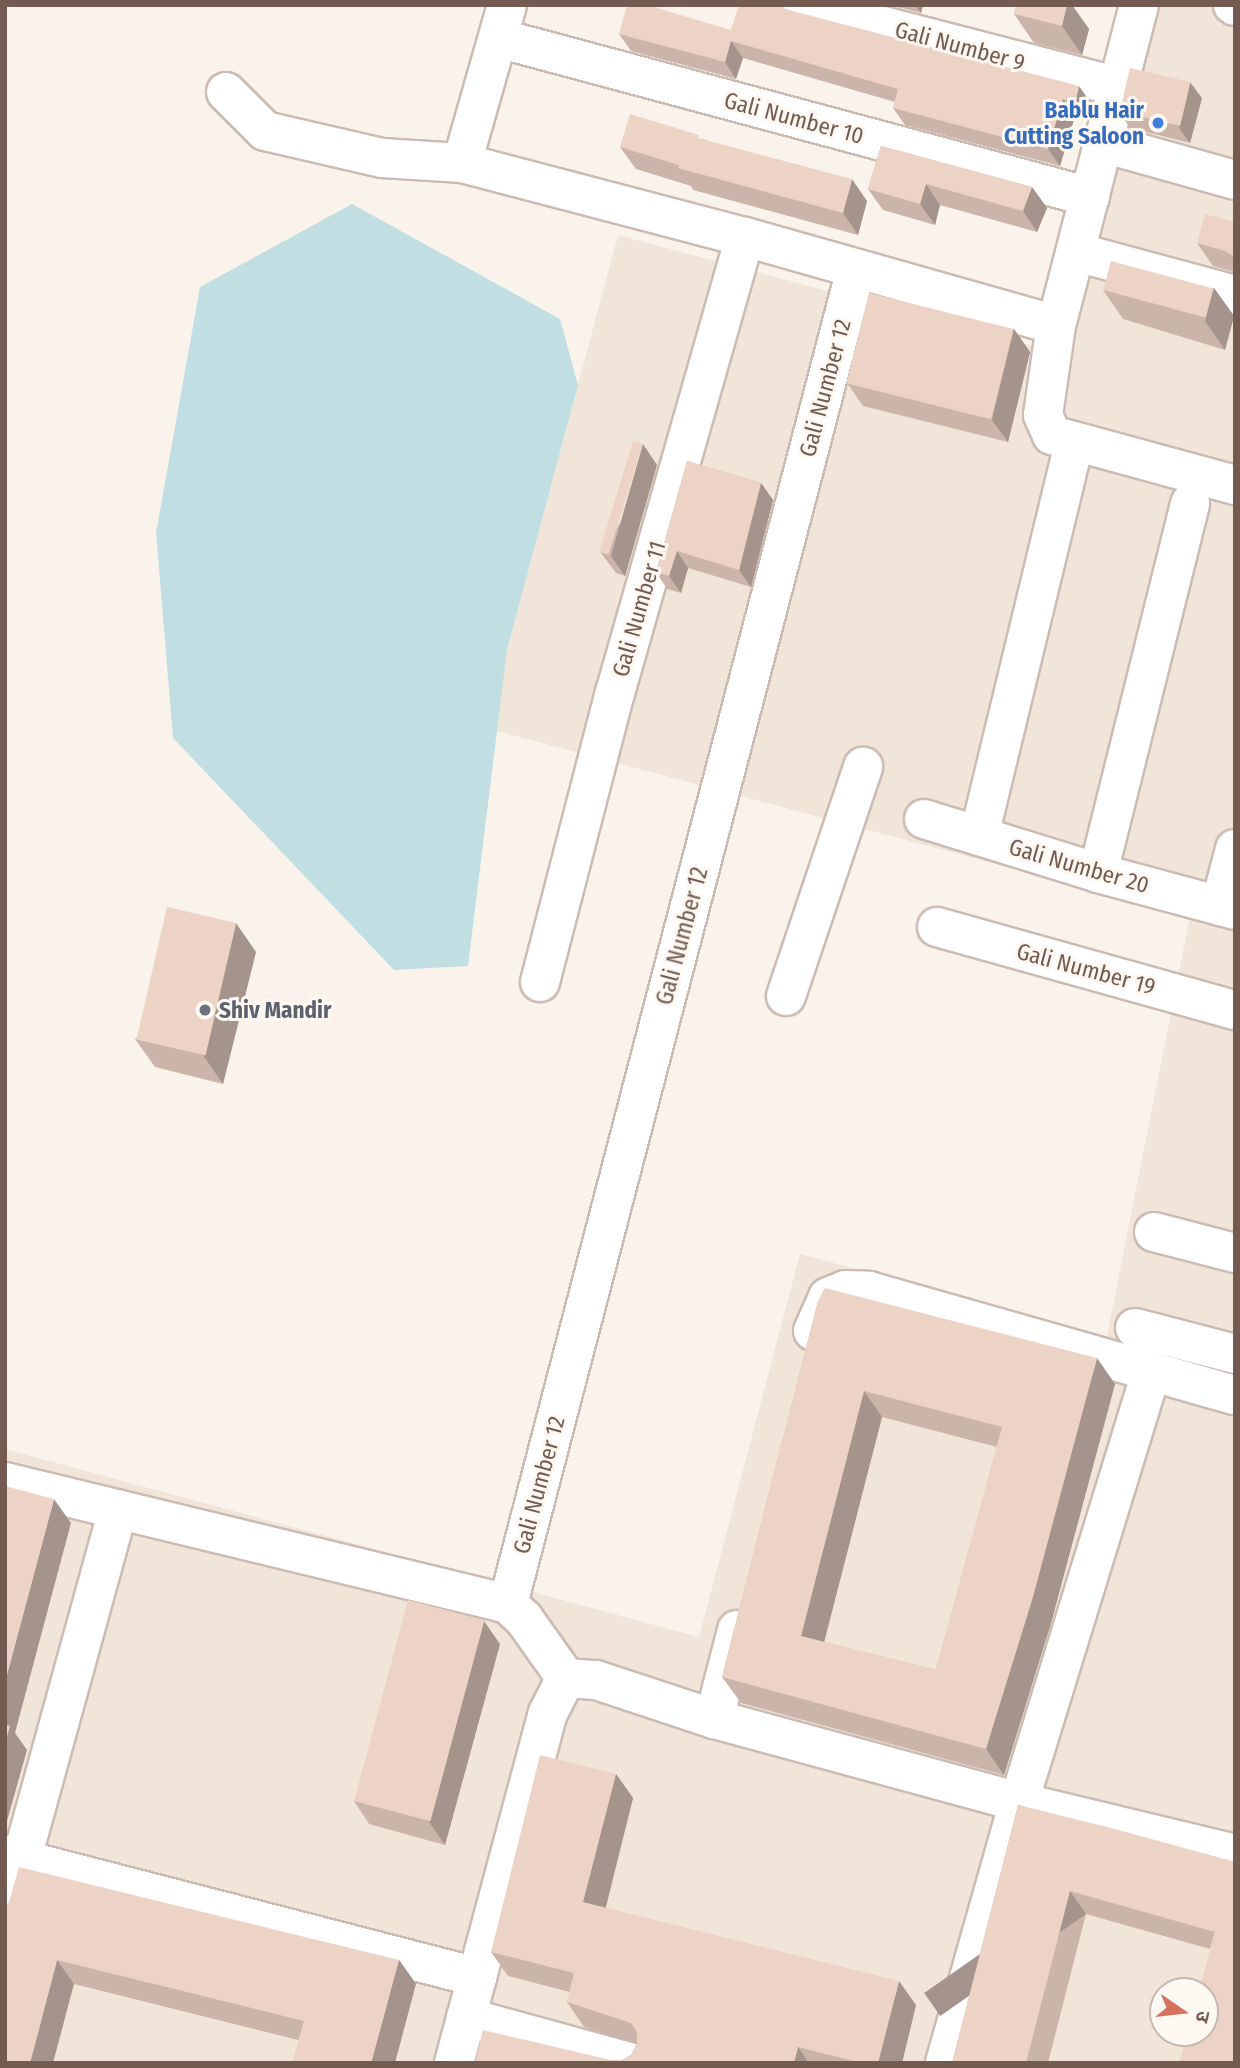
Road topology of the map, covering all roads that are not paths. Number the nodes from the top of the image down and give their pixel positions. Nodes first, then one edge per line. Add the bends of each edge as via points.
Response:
1 (802, 5) edge
2 (1139, 5) edge
3 (503, 22) edge
4 (1118, 87) junction
5 (226, 92) dead end
6 (1103, 143) junction
7 (462, 163) junction
8 (1235, 180) edge
9 (1090, 197) junction
10 (745, 237) junction
11 (1076, 252) junction
12 (856, 269) junction
13 (1235, 295) edge
14 (1056, 325) junction
15 (1074, 442) junction
16 (1235, 485) edge
17 (1191, 503) dead end
18 (863, 767) dead end
19 (924, 818) dead end
20 (979, 836) junction
21 (1235, 849) edge
22 (1097, 873) junction
23 (1227, 908) edge
24 (937, 927) dead end
25 (540, 982) dead end
26 (786, 996) dead end
27 (1235, 1010) edge
28 (1154, 1232) dead end
29 (1235, 1253) edge
30 (1135, 1328) dead end
31 (1235, 1354) edge
32 (806, 1359) edge
33 (1151, 1373) junction
34 (1235, 1395) edge
35 (5, 1482) edge
36 (118, 1509) junction
37 (745, 1599) edge
38 (508, 1604) junction
39 (566, 1678) junction
40 (714, 1719) junction
41 (1019, 1802) junction
42 (1235, 1854) edge
43 (13, 1857) edge
44 (5, 1920) edge
45 (477, 1977) junction
46 (466, 2017) junction
47 (454, 2063) edge
48 (633, 2063) edge
49 (945, 2063) edge

1 - 4 street, Gali Number 9
2 - 4 street
3 - 7 street
3 - 9 street, Gali Number 10
4 - 6 street
5 - 7 street via 265,131 382,158
6 - 8 street
6 - 9 street
7 - 10 street
9 - 11 street
10 - 12 street
10 - 25 street, Gali Number 11 via 619,680
11 - 13 street
11 - 14 street
12 - 14 street
12 - 38 street, Gali Number 12
14 - 15 street via 1043,415 1052,435
15 - 16 street
15 - 20 street
17 - 22 street
18 - 26 street
19 - 20 street, Gali Number 20
20 - 22 street, Gali Number 20
21 - 23 street
22 - 23 street, Gali Number 20
24 - 27 street, Gali Number 19
28 - 29 street
30 - 31 street
32 - 33 street via 816,1319 828,1297 845,1290 869,1291
33 - 34 street
33 - 41 street
35 - 36 street
36 - 38 street
36 - 43 street
37 - 40 street
38 - 39 street
39 - 40 street via 596,1680
39 - 45 street via 548,1713
40 - 41 street
41 - 42 street
41 - 49 street
43 - 44 street
43 - 45 street
45 - 46 street
46 - 47 street
46 - 48 street

